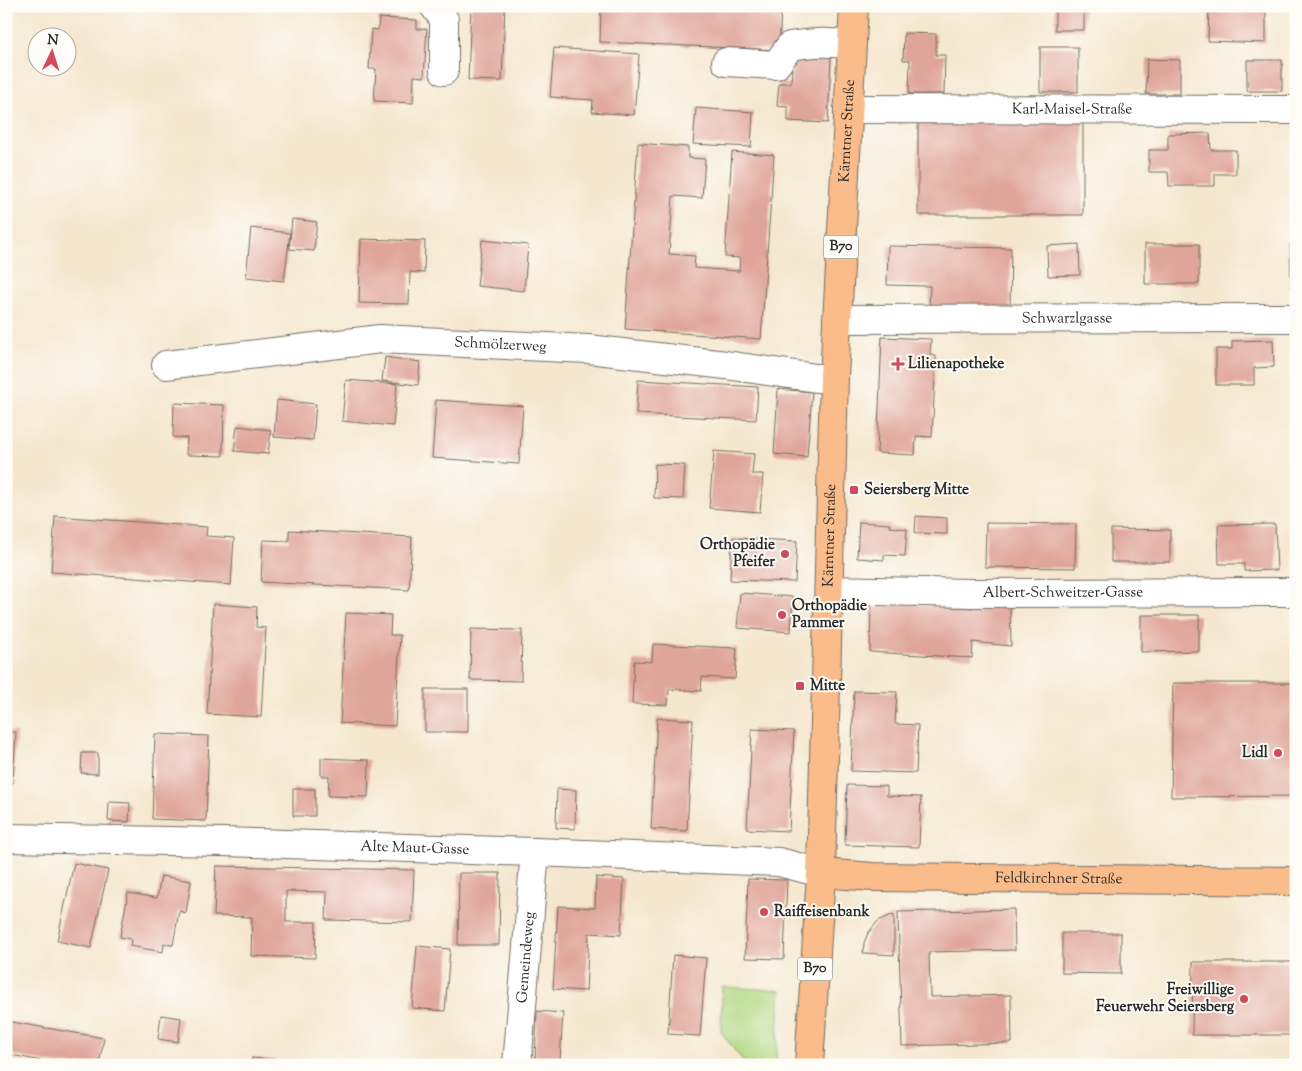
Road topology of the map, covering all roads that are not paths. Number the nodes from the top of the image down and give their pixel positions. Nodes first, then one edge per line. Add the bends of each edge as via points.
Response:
1 (434, 6) edge
2 (854, 6) edge
3 (852, 46) junction
4 (726, 62) dead end
5 (444, 71) dead end
6 (848, 109) junction
7 (1296, 110) edge
8 (838, 318) junction
9 (1296, 318) edge
10 (166, 365) dead end
11 (834, 378) junction
12 (829, 590) junction
13 (1296, 592) edge
14 (6, 838) edge
15 (535, 852) junction
16 (822, 873) junction
17 (1296, 881) edge
18 (517, 1065) edge
19 (809, 1065) edge

1 - 5 street via 444,19
2 - 3 main road, Kärntner Straße / B70
3 - 4 street via 817,41 790,46 776,65
3 - 6 main road, Kärntner Straße / B70
6 - 7 street, Karl-Maisel-Straße
6 - 8 main road, Kärntner Straße / B70
8 - 9 street, Schwarzlgasse
8 - 11 main road, Kärntner Straße / B70
10 - 11 street, Schmölzerweg via 380,339 588,348
11 - 12 main road, Kärntner Straße / B70
12 - 13 street, Albert-Schweitzer-Gasse
12 - 16 main road, Kärntner Straße / B70
14 - 15 street, Alte Maut-Gasse
15 - 16 street, Alte Maut-Gasse via 779,862
15 - 18 street, Gemeindeweg
16 - 17 main road, Feldkirchner Straße via 873,877
16 - 19 main road, Kärntner Straße / B70

